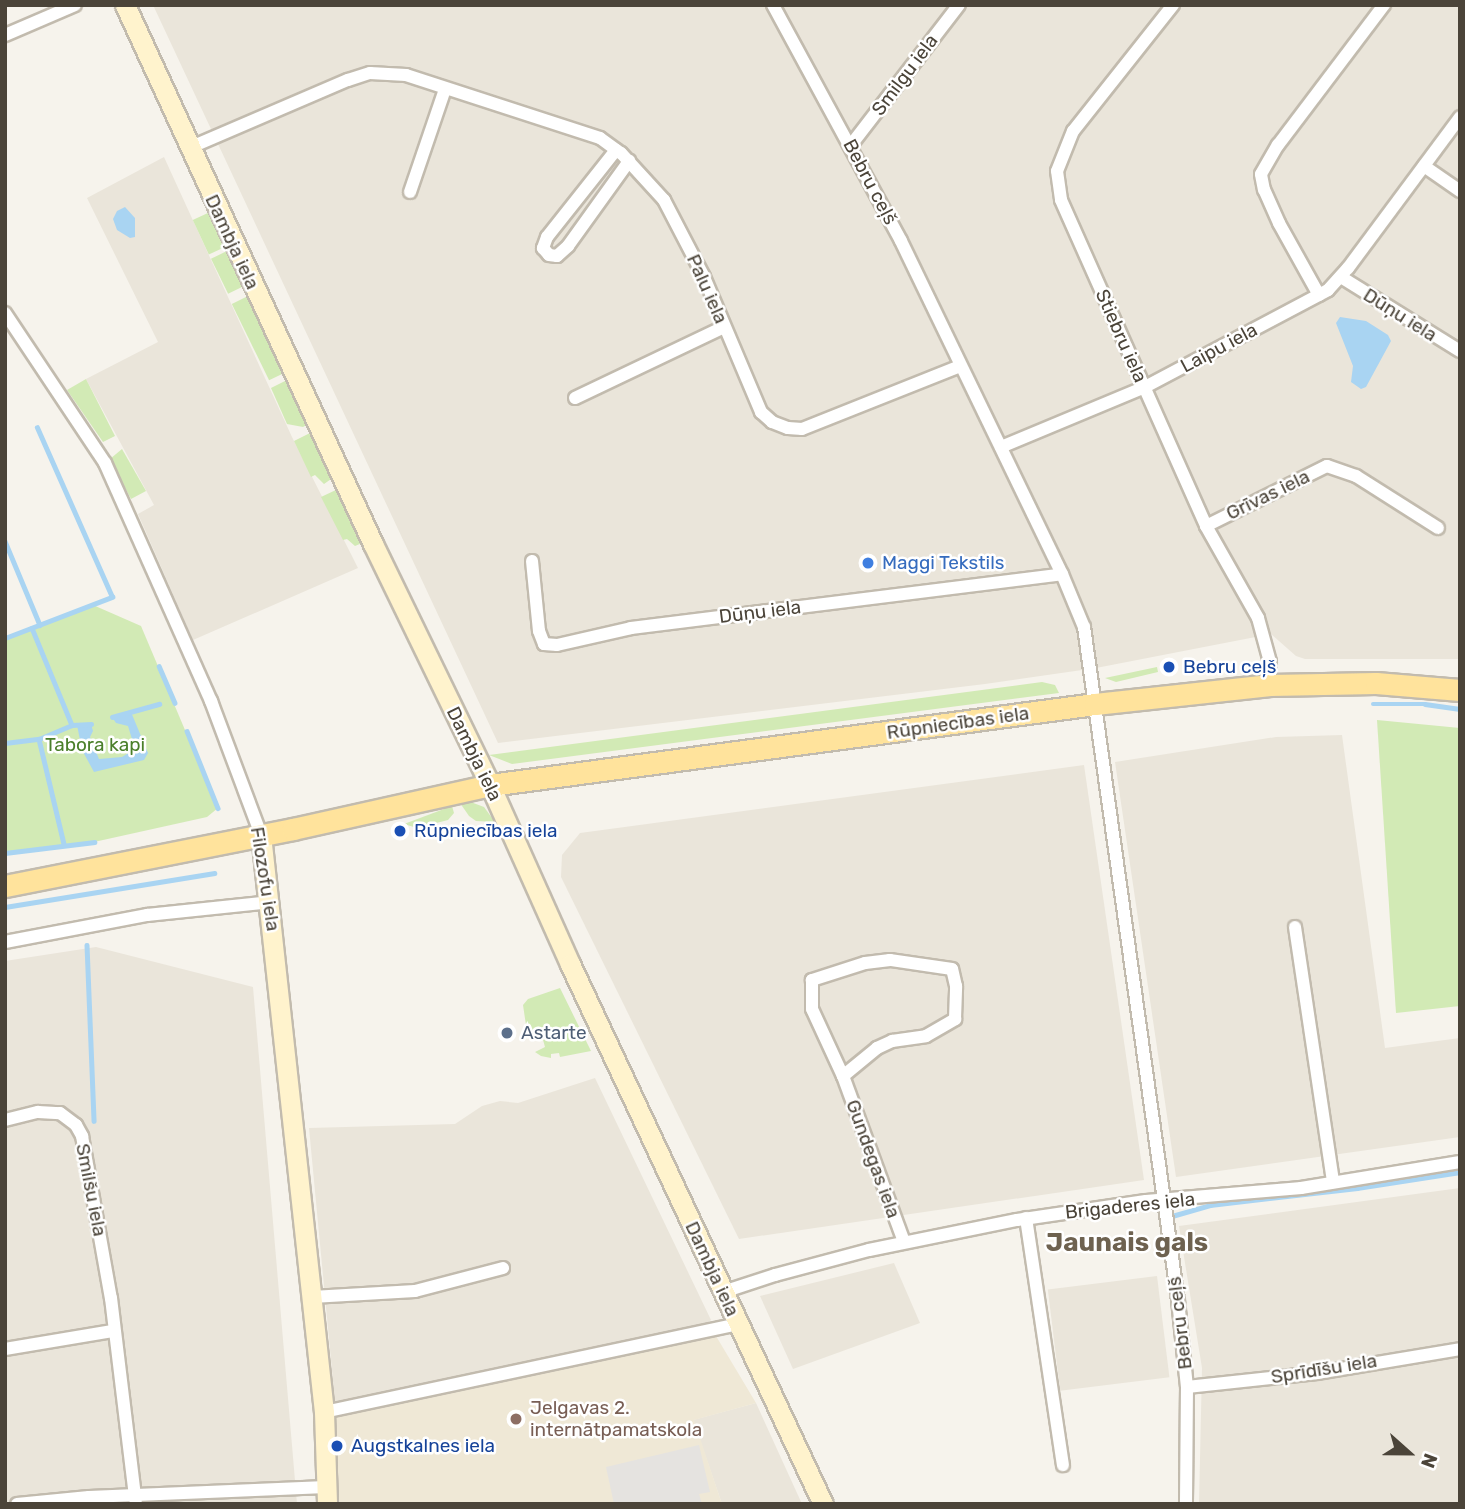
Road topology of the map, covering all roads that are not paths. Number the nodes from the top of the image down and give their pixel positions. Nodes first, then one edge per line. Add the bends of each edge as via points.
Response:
1 (75, 5) edge
2 (125, 5) edge
3 (773, 5) edge
4 (959, 5) edge
5 (1173, 5) edge
6 (1384, 5) edge
7 (5, 35) edge
8 (445, 89) junction
9 (1460, 117) edge
10 (851, 145) junction
11 (189, 148) junction
12 (616, 150) junction
13 (629, 161) junction
14 (1424, 166) junction
15 (1460, 191) edge
16 (410, 192) dead end
17 (1341, 277) junction
18 (1319, 295) junction
19 (5, 313) edge
20 (724, 327) junction
21 (1460, 351) edge
22 (960, 366) junction
23 (1145, 387) junction
24 (575, 398) dead end
25 (1002, 447) junction
26 (1206, 526) junction
27 (1438, 528) dead end
28 (532, 561) dead end
29 (1062, 574) junction
30 (1270, 685) junction
31 (1460, 690) edge
32 (1095, 704) junction
33 (490, 785) junction
34 (261, 835) junction
35 (5, 886) edge
36 (271, 902) junction
37 (1296, 927) dead end
38 (5, 942) edge
39 (843, 1076) junction
40 (5, 1120) edge
41 (1460, 1162) edge
42 (1333, 1182) junction
43 (1163, 1199) junction
44 (1026, 1219) junction
45 (904, 1242) junction
46 (503, 1268) dead end
47 (723, 1292) junction
48 (312, 1297) junction
49 (738, 1324) junction
50 (113, 1331) junction
51 (5, 1349) edge
52 (1460, 1349) edge
53 (1187, 1387) junction
54 (324, 1412) junction
55 (1063, 1465) dead end
56 (327, 1495) edge
57 (135, 1499) edge
58 (17, 1504) edge
59 (823, 1504) edge
60 (1185, 1504) edge

1 - 7 street
2 - 11 street, Dambja iela
3 - 10 street, Bebru ceļš
4 - 10 street, Smilgu iela
5 - 23 street, Stiebru iela via 1073,131 1057,171 1061,200
6 - 18 street via 1261,174 1279,223
8 - 11 street, Palu iela via 406,75 370,73
8 - 12 street, Palu iela via 600,138
8 - 16 street
9 - 14 street, Laipu iela
10 - 22 street, Bebru ceļš
11 - 33 street, Dambja iela
12 - 13 street, Palu iela
12 - 13 street via 547,237 543,248 549,255 557,256 568,246
13 - 20 street, Palu iela via 664,200
14 - 15 street
14 - 17 street, Laipu iela
17 - 18 street, Laipu iela
17 - 21 street, Dūņu iela
18 - 23 street, Laipu iela
19 - 34 street, Filozofu iela via 105,463 211,701
20 - 22 street, Palu iela via 761,412 788,428 802,429
20 - 24 street
22 - 25 street, Bebru ceļš
23 - 25 street, Laipu iela
23 - 26 street, Stiebru iela
25 - 29 street, Bebru ceļš
26 - 27 street, Grīvas iela via 1327,466 1356,476
26 - 30 street, Stiebru iela via 1258,618
28 - 29 street, Dūņu iela via 539,631 544,644 557,646 631,628
29 - 32 street, Bebru ceļš via 1084,626
30 - 31 main road, Rūpniecības iela via 1376,683
30 - 32 main road, Rūpniecības iela
32 - 33 main road, Rūpniecības iela
32 - 43 street, Bebru ceļš
33 - 34 main road, Rūpniecības iela
33 - 47 street, Dambja iela
34 - 35 main road, Rūpniecības iela
34 - 36 street, Filozofu iela
36 - 38 street via 147,915
36 - 48 street, Filozofu iela
37 - 42 street
39 - 39 street, Gundegas iela via 812,1009 812,981 865,963 890,960 952,969 955,1018 926,1036 877,1048
39 - 45 street, Gundegas iela
40 - 50 street, Smilšu iela via 50,1111 76,1125 85,1149
41 - 42 street, Brigaderes iela
42 - 43 street, Brigaderes iela
43 - 44 street, Brigaderes iela
43 - 53 street, Bebru ceļš
44 - 45 street, Brigaderes iela
44 - 55 street
45 - 47 street, Brigaderes iela
46 - 48 street via 415,1291
47 - 49 street, Dambja iela
48 - 54 street, Filozofu iela
49 - 54 street
49 - 59 street, Dambja iela
50 - 51 street
50 - 57 street, Smilšu iela
52 - 53 street, Sprīdīšu iela via 1317,1373
53 - 60 street, Bebru ceļš
54 - 56 street, Filozofu iela
56 - 57 street
57 - 58 street

